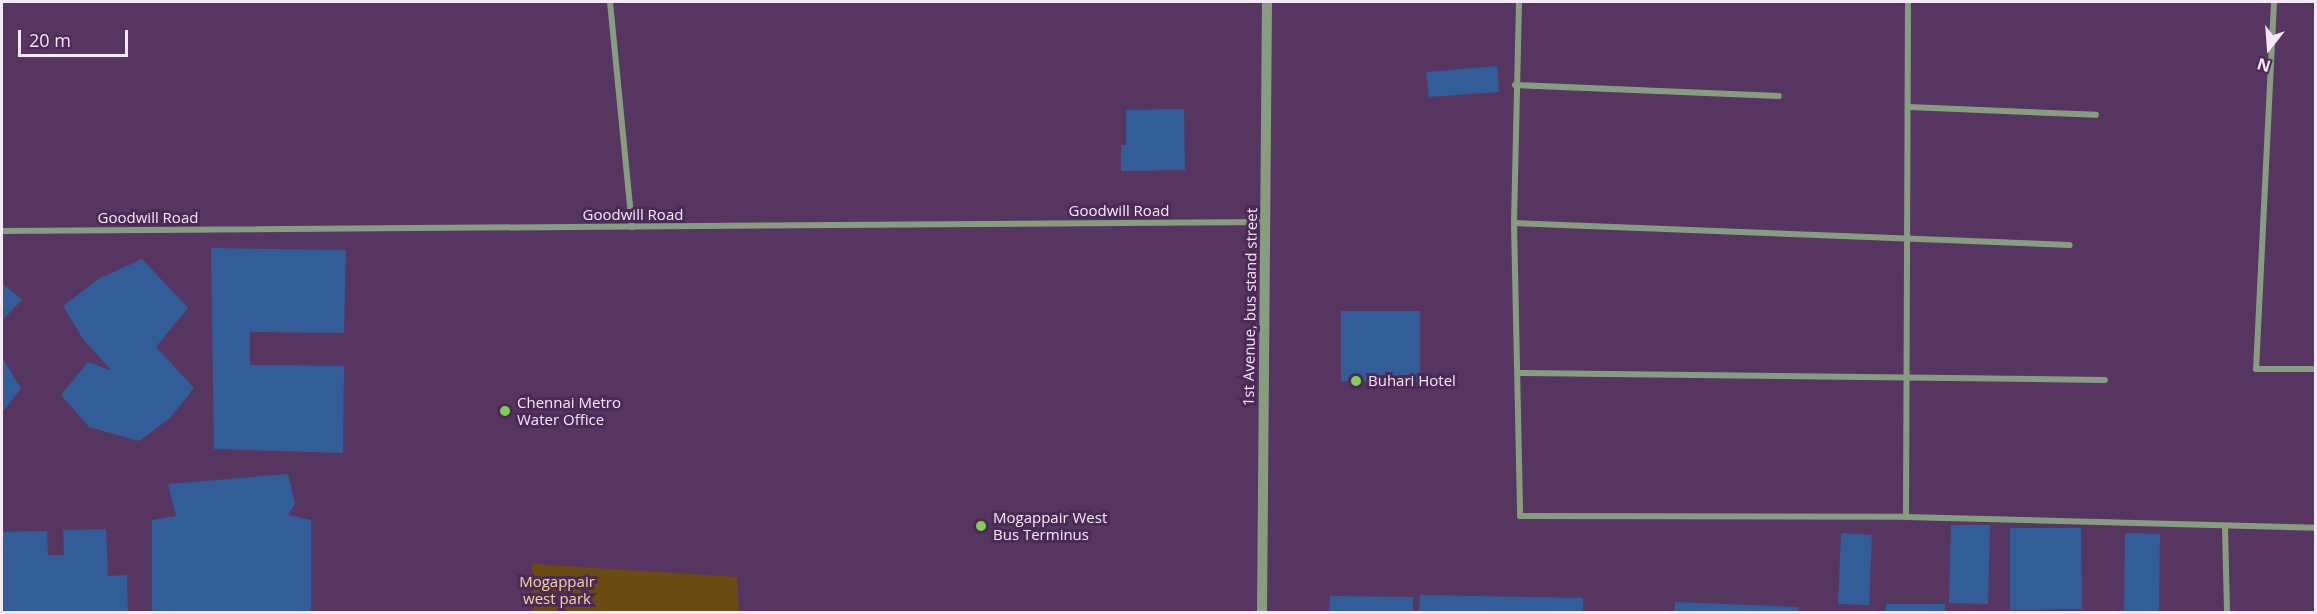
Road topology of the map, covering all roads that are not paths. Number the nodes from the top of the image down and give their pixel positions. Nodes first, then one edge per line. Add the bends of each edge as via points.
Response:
1 (610, 2) edge
2 (1267, 2) edge
3 (1519, 2) edge
4 (1908, 2) edge
5 (2274, 2) edge
6 (1515, 85) junction
7 (1779, 96) dead end
8 (1909, 107) junction
9 (2096, 115) dead end
10 (1266, 222) junction
11 (1514, 223) junction
12 (632, 226) junction
13 (2, 231) edge
14 (1910, 238) junction
15 (2070, 245) dead end
16 (2316, 369) edge
17 (1519, 372) junction
18 (1907, 378) junction
19 (2105, 380) dead end
20 (1906, 517) junction
21 (2225, 528) junction
22 (2316, 528) edge
23 (1262, 612) edge
24 (2227, 612) edge

1 - 12 street
2 - 10 street, 1st Avenue, bus stand street
3 - 6 street
4 - 8 street
5 - 16 street via 2256,369
6 - 7 street
6 - 11 street
8 - 9 street
8 - 14 street
10 - 12 street, Goodwill Road
10 - 23 street, 1st Avenue, bus stand street
11 - 14 street
11 - 17 street
12 - 13 street, Goodwill Road
14 - 15 street
14 - 18 street
17 - 18 street
17 - 20 street via 1520,516
18 - 19 street
18 - 20 street
20 - 21 street
21 - 22 street
21 - 24 street

